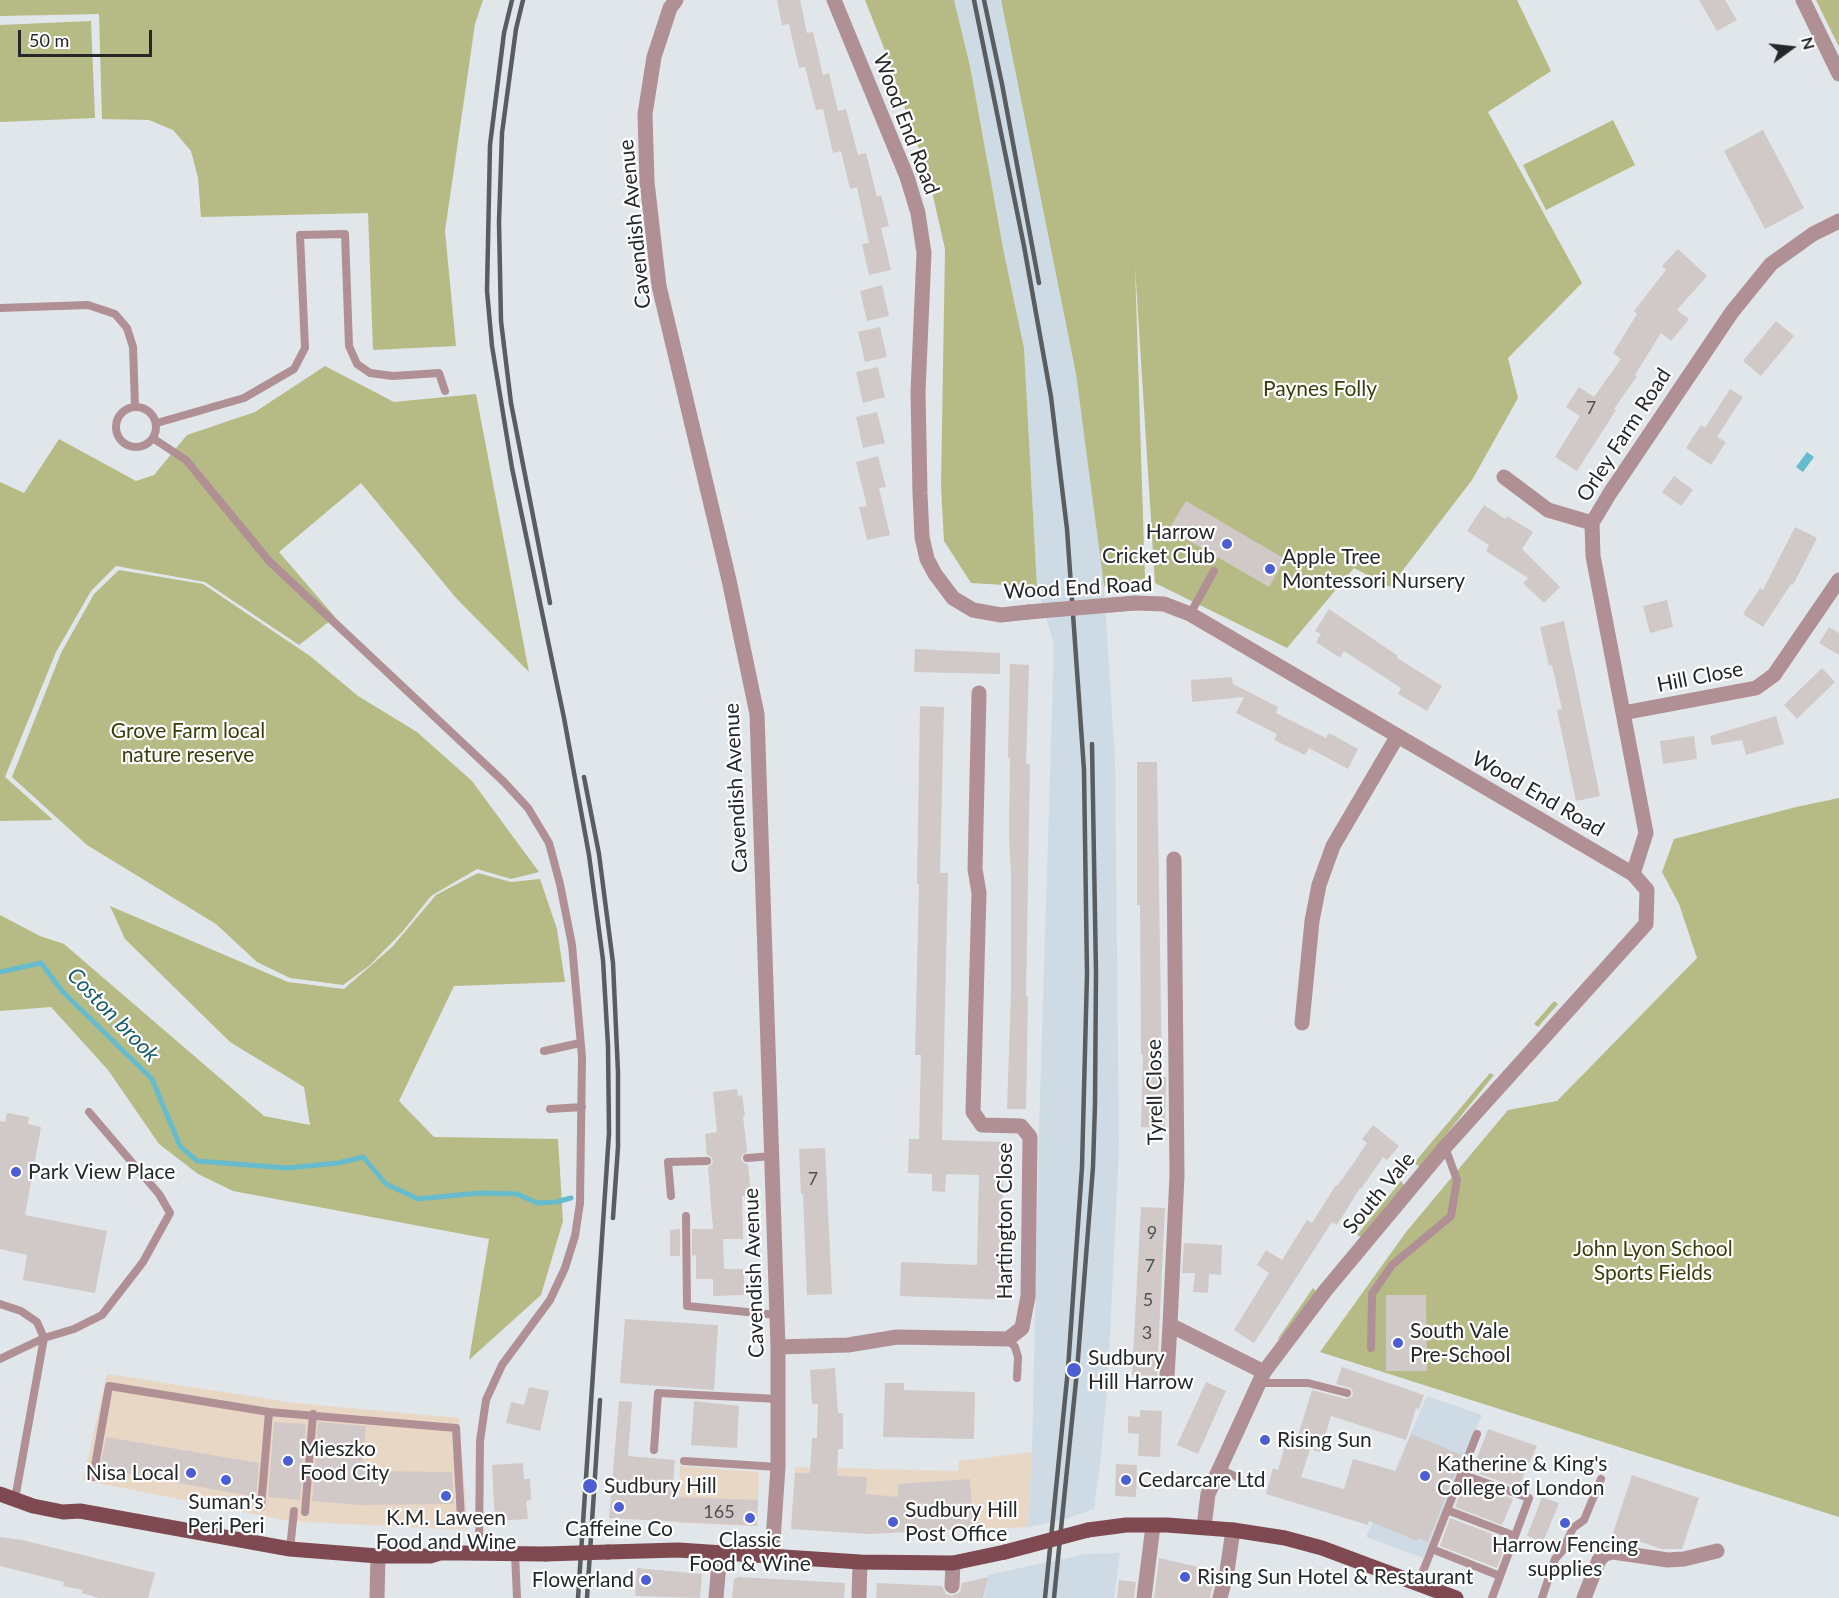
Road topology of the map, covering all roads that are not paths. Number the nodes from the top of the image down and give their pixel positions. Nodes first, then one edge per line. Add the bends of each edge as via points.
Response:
1 (676, 0) edge
2 (834, 0) edge
3 (1803, 0) edge
4 (1839, 74) edge
5 (1839, 221) edge
6 (0, 308) edge
7 (445, 391) dead end
8 (135, 406) junction
9 (157, 423) junction
10 (154, 439) junction
11 (1504, 477) dead end
12 (1592, 523) junction
13 (1214, 571) dead end
14 (1839, 580) edge
15 (1190, 614) junction
16 (979, 693) dead end
17 (1623, 713) junction
18 (1397, 736) junction
19 (1174, 859) dead end
20 (1633, 874) junction
21 (1302, 1023) dead end
22 (580, 1043) junction
23 (544, 1050) dead end
24 (582, 1107) junction
25 (550, 1109) dead end
26 (89, 1112) dead end
27 (1445, 1146) junction
28 (772, 1156) junction
29 (747, 1158) dead end
30 (707, 1161) dead end
31 (671, 1196) dead end
32 (686, 1216) dead end
33 (0, 1304) edge
34 (777, 1315) junction
35 (1170, 1325) junction
36 (44, 1338) junction
37 (1008, 1339) junction
38 (778, 1347) junction
39 (1371, 1348) dead end
40 (0, 1359) edge
41 (1167, 1376) dead end
42 (1017, 1378) dead end
43 (1262, 1378) junction
44 (1347, 1393) dead end
45 (778, 1399) junction
46 (269, 1412) junction
47 (313, 1414) junction
48 (1477, 1434) dead end
49 (654, 1450) dead end
50 (684, 1461) dead end
51 (778, 1467) junction
52 (1220, 1469) junction
53 (1461, 1474) junction
54 (93, 1477) dead end
55 (1239, 1478) dead end
56 (1600, 1479) dead end
57 (8, 1497) edge
58 (261, 1507) dead end
59 (1447, 1510) junction
60 (294, 1511) dead end
61 (305, 1512) dead end
62 (461, 1518) dead end
63 (1153, 1526) junction
64 (1204, 1527) junction
65 (1233, 1530) junction
66 (1515, 1536) junction
67 (290, 1548) junction
68 (1432, 1549) junction
69 (1717, 1551) dead end
70 (720, 1552) junction
71 (479, 1553) junction
72 (514, 1553) junction
73 (772, 1555) junction
74 (378, 1556) junction
75 (860, 1562) junction
76 (953, 1563) junction
77 (1500, 1576) junction
78 (1418, 1584) junction
79 (952, 1586) dead end
80 (377, 1598) edge
81 (517, 1598) edge
82 (716, 1598) edge
83 (859, 1598) edge
84 (1144, 1598) edge
85 (1220, 1598) edge
86 (1456, 1598) edge
87 (1492, 1598) edge
88 (1542, 1598) edge
89 (1584, 1598) edge

1 - 28 street, Cavendish Avenue via 654,57 645,114 647,182 659,286 757,714
2 - 15 street, Wood End Road, bridge via 918,213 924,253 918,392 920,493 922,537 934,574 953,598 973,610 1000,615 1135,603 1164,604
3 - 4 street
5 - 12 street, Orley Farm Road via 1771,264 1738,304
6 - 8 lane via 88,305 115,314 127,328 133,347
7 - 9 lane via 439,374 393,376 370,373 357,364 349,346 345,234 300,235 305,348 294,369 244,398
8 - 9 lane via 149,410
8 - 10 lane via 126,409 117,420 117,435 128,446 143,447
9 - 10 lane
10 - 22 lane via 186,460 269,561 528,808 549,843 560,884 572,945
11 - 12 street via 1548,510
12 - 17 street, Orley Farm Road via 1593,556
13 - 15 lane
14 - 17 street, Hill Close via 1774,675 1756,688
15 - 18 street, Wood End Road
16 - 37 street, Hartington Close via 973,1112 982,1125 1021,1126 1030,1137 1028,1296 1022,1328
17 - 20 street, Orley Farm Road via 1646,833
18 - 20 street, Wood End Road
18 - 21 street via 1333,846 1319,885
19 - 35 street, Tyrell Close via 1177,1175
20 - 27 street, South Vale via 1647,890 1646,924
22 - 23 lane
22 - 24 lane
24 - 25 lane
24 - 71 lane via 580,1203 565,1268 550,1300 502,1365 486,1400 480,1441
26 - 36 lane via 159,1194 170,1213 143,1262 102,1315 75,1329
27 - 39 lane via 1457,1180 1451,1216 1392,1265 1372,1294
27 - 43 street, South Vale via 1325,1291
28 - 29 lane
28 - 34 street, Cavendish Avenue
30 - 31 lane via 668,1162
32 - 34 lane via 687,1306
33 - 36 lane via 37,1322
34 - 38 street, Cavendish Avenue
35 - 41 street, Tyrell Close
35 - 43 street
36 - 40 lane
36 - 57 lane
37 - 38 street via 897,1337 848,1345
37 - 42 lane via 1018,1357
38 - 45 street, Cavendish Avenue
43 - 44 lane via 1308,1383
43 - 52 street, South Vale
45 - 49 lane via 658,1393
45 - 51 street, Cavendish Avenue
46 - 47 lane
46 - 54 lane via 109,1386
46 - 58 lane
47 - 61 lane
47 - 62 lane via 456,1428
48 - 53 lane
50 - 51 lane
51 - 73 street, Cavendish Avenue
52 - 55 lane
52 - 64 street, South Vale via 1208,1494
53 - 59 lane
53 - 66 lane via 1529,1498
56 - 88 lane via 1584,1520 1573,1528 1554,1559
57 - 67 main road via 63,1512 80,1511
59 - 66 lane
59 - 68 lane
60 - 67 lane
63 - 64 main road
63 - 76 main road, bridge via 1126,1524 1088,1530
63 - 84 street
64 - 65 main road
65 - 78 main road via 1314,1546
65 - 85 street
66 - 77 lane
67 - 74 main road
68 - 77 lane
68 - 78 lane
69 - 89 street via 1668,1560 1605,1554
70 - 72 main road, bridge
70 - 73 main road
70 - 82 street
71 - 72 main road
71 - 74 main road
72 - 81 lane
73 - 75 main road
74 - 80 street
75 - 76 main road
75 - 83 street
76 - 79 street
77 - 87 lane
78 - 86 main road

